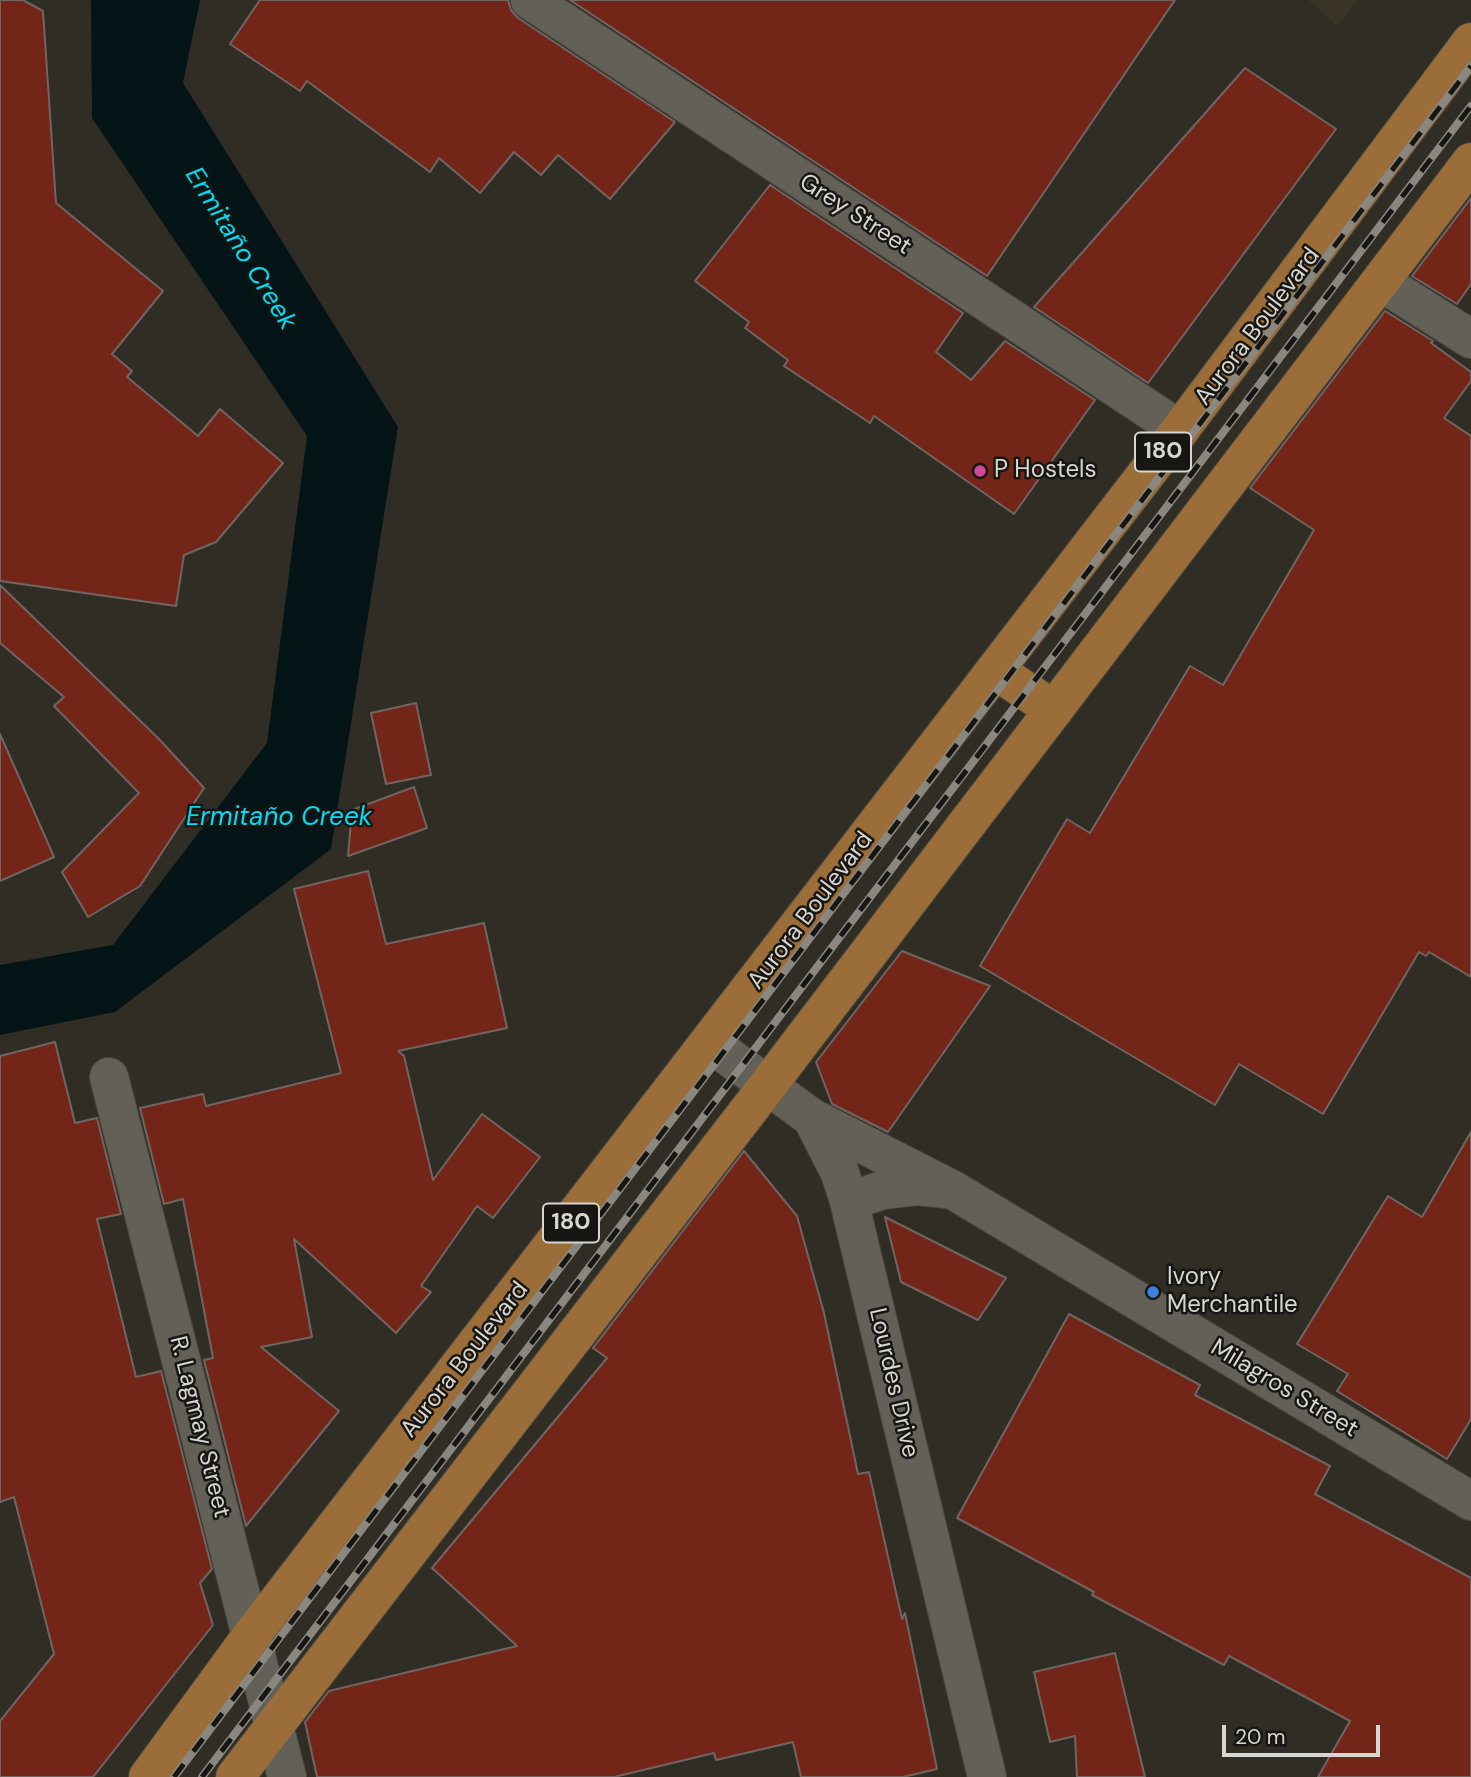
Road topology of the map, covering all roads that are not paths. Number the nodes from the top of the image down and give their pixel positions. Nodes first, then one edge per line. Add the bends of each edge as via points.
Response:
1 (530, 0) edge
2 (1471, 42) edge
3 (1471, 162) edge
4 (1381, 282) junction
5 (1471, 339) edge
6 (1180, 430) junction
7 (995, 670) junction
8 (1054, 710) junction
9 (710, 1043) junction
10 (109, 1077) dead end
11 (768, 1085) junction
12 (812, 1118) junction
13 (953, 1190) junction
14 (849, 1201) junction
15 (1471, 1502) edge
16 (252, 1635) junction
17 (275, 1723) junction
18 (148, 1777) edge
19 (234, 1777) edge
20 (287, 1777) edge
21 (987, 1777) edge

1 - 6 street, Grey Street
2 - 6 main road, Aurora Boulevard / 180
3 - 4 main road, 180
4 - 5 street
4 - 8 main road, 180
6 - 7 main road, Aurora Boulevard / 180
7 - 8 main road
7 - 9 main road, Aurora Boulevard / 180
8 - 11 main road, 180
9 - 11 street, Lourdes Drive
9 - 16 main road, Aurora Boulevard / 180
10 - 16 street, R. Lagmay Street
11 - 12 street, Lourdes Drive
11 - 17 main road, 180
12 - 13 street, Milagros Street
12 - 14 street, Lourdes Drive via 828,1145
13 - 14 street, Milagros Street via 918,1186 883,1190
13 - 15 street, Milagros Street
14 - 21 street, Lourdes Drive
16 - 17 street, R. Lagmay Street
16 - 18 main road, Aurora Boulevard / 180
17 - 19 main road, 180
17 - 20 street, R. Lagmay Street

